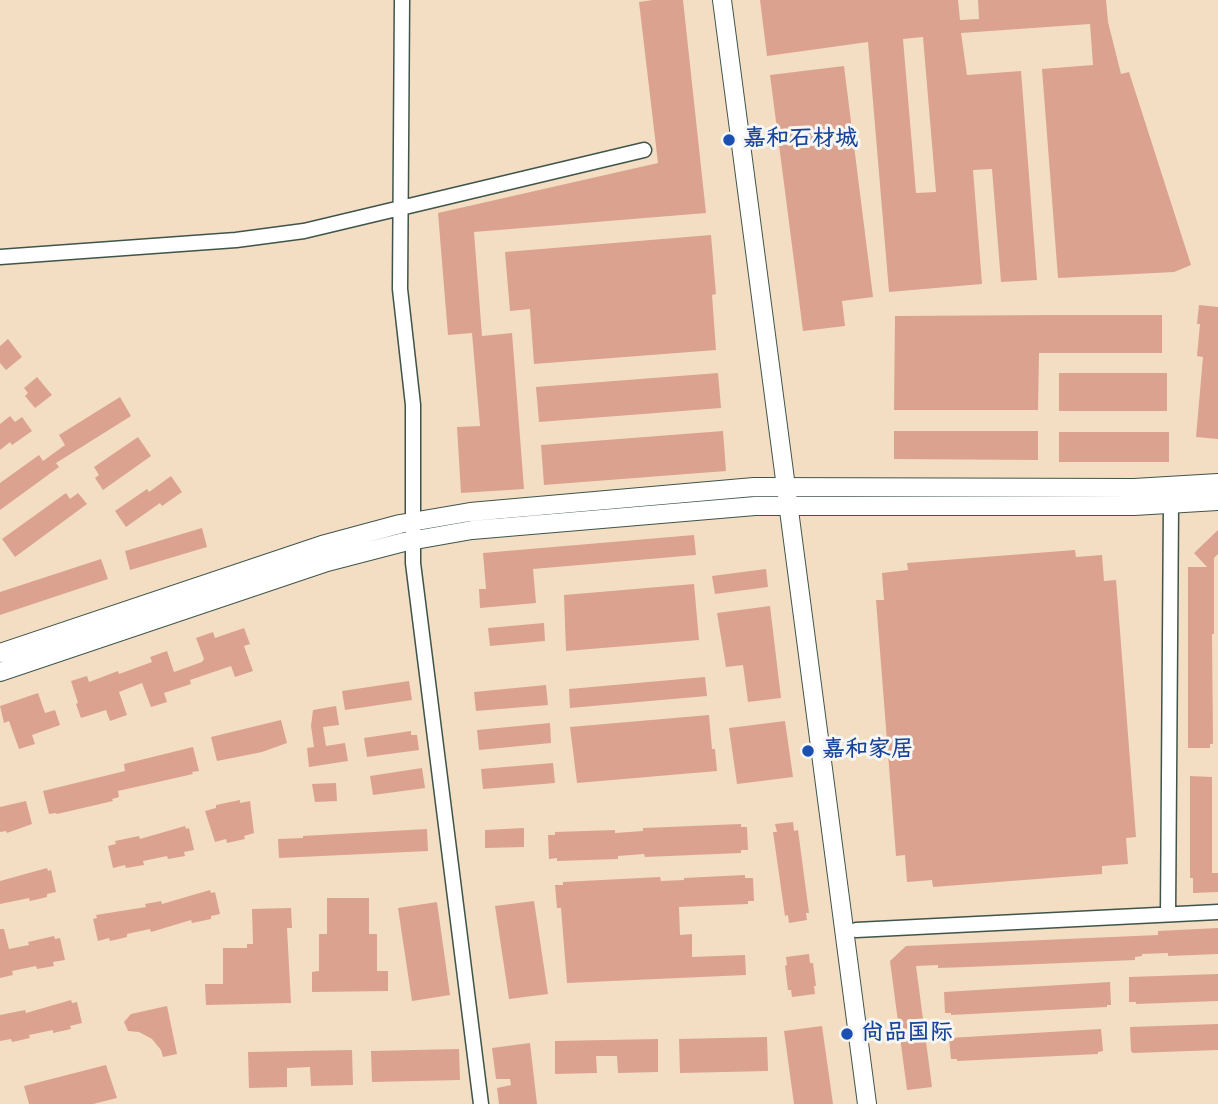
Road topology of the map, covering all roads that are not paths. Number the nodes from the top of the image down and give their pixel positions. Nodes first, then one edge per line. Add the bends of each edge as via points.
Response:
1 (402, 0) edge
2 (722, 0) edge
3 (734, 0) edge
4 (645, 150) dead end
5 (400, 209) junction
6 (0, 257) edge
7 (1218, 483) edge
8 (793, 497) junction
9 (1218, 501) edge
10 (1171, 505) junction
11 (412, 522) junction
12 (412, 541) junction
13 (0, 653) edge
14 (0, 672) edge
15 (1218, 912) edge
16 (1168, 914) junction
17 (856, 930) junction
18 (481, 1104) edge
19 (867, 1104) edge
20 (879, 1104) edge

1 - 5 street
2 - 8 street
3 - 8 street
4 - 5 street
5 - 6 street via 277,235
5 - 11 street via 400,289 413,422
7 - 8 street
8 - 10 street
8 - 11 street via 754,488 483,511
8 - 12 street via 755,506 472,530
8 - 17 street
8 - 19 street
9 - 10 street
10 - 16 street
11 - 12 street
11 - 13 street via 322,545
12 - 14 street via 327,562
12 - 18 street
15 - 16 street
16 - 17 street
17 - 20 street

